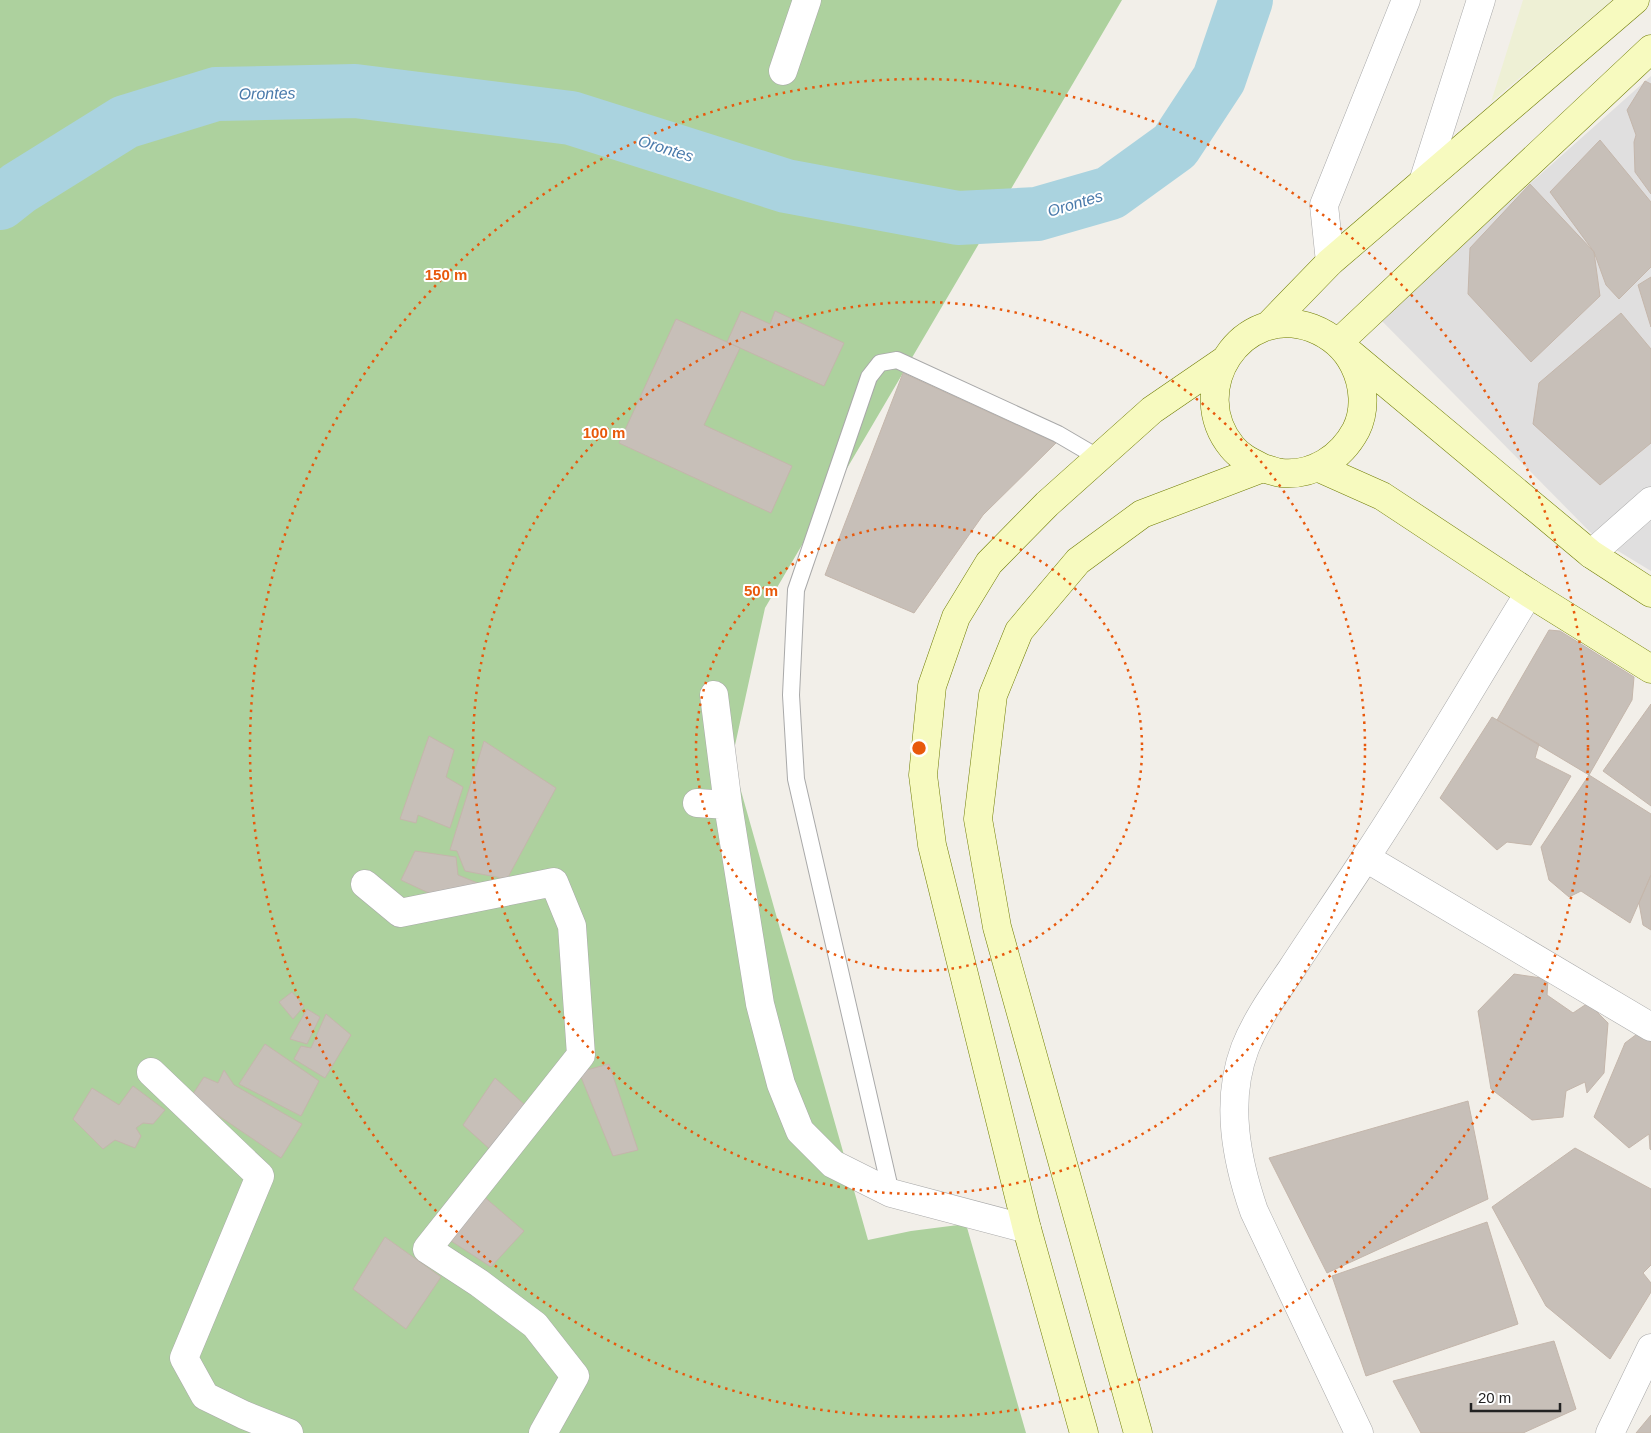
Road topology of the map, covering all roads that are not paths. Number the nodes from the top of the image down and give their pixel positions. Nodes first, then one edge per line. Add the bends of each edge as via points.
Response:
1 (807, 0) edge
2 (1406, 0) edge
3 (1481, 0) edge
4 (1635, 0) edge
5 (1651, 49) edge
6 (782, 71) dead end
7 (1423, 182) junction
8 (1330, 262) junction
9 (1268, 326) junction
10 (1338, 343) junction
11 (1225, 360) junction
12 (1099, 458) junction
13 (1318, 467) junction
14 (1263, 468) junction
15 (1651, 501) edge
16 (1591, 554) junction
17 (1529, 593) junction
18 (1651, 593) edge
19 (1651, 668) edge
20 (714, 696) dead end
21 (697, 803) dead end
22 (728, 805) junction
23 (1366, 858) junction
24 (365, 884) dead end
25 (1651, 1027) edge
26 (151, 1072) dead end
27 (891, 1193) junction
28 (1027, 1229) junction
29 (1651, 1348) edge
30 (289, 1433) edge
31 (543, 1433) edge
32 (1084, 1433) edge
33 (1138, 1433) edge
34 (1358, 1433) edge
35 (1610, 1433) edge

1 - 6 street
2 - 8 street via 1324,205
3 - 7 street
4 - 7 main road
5 - 10 main road
7 - 8 main road
8 - 9 main road
9 - 10 main road via 1305,326 1323,332
9 - 11 main road via 1236,345
10 - 13 main road via 1359,374 1363,392 1362,411 1357,429 1347,445
10 - 16 main road
11 - 12 main road via 1152,410
11 - 14 main road via 1216,377 1215,414 1232,447 1246,460
12 - 27 lane via 1058,434 897,360 880,363 869,377 796,590 791,695 796,779
12 - 28 main road via 1047,504 989,563 956,617 932,686 924,775 932,845
13 - 14 main road via 1281,473
13 - 17 main road via 1382,496
14 - 33 main road via 1142,514 1078,561 1019,631 993,695 978,819 997,927
15 - 16 street
16 - 18 main road
17 - 19 main road
17 - 23 street
20 - 22 street
21 - 22 street
22 - 27 street via 760,1004 784,1092 800,1131 833,1164
23 - 25 street
23 - 34 street via 1258,1019 1244,1049 1235,1104 1238,1158 1254,1211
24 - 31 street via 400,913 554,882 572,926 581,1055 426,1249 535,1325 575,1376
26 - 30 street via 260,1176 184,1358 206,1396
27 - 28 street
28 - 32 main road
29 - 35 street

